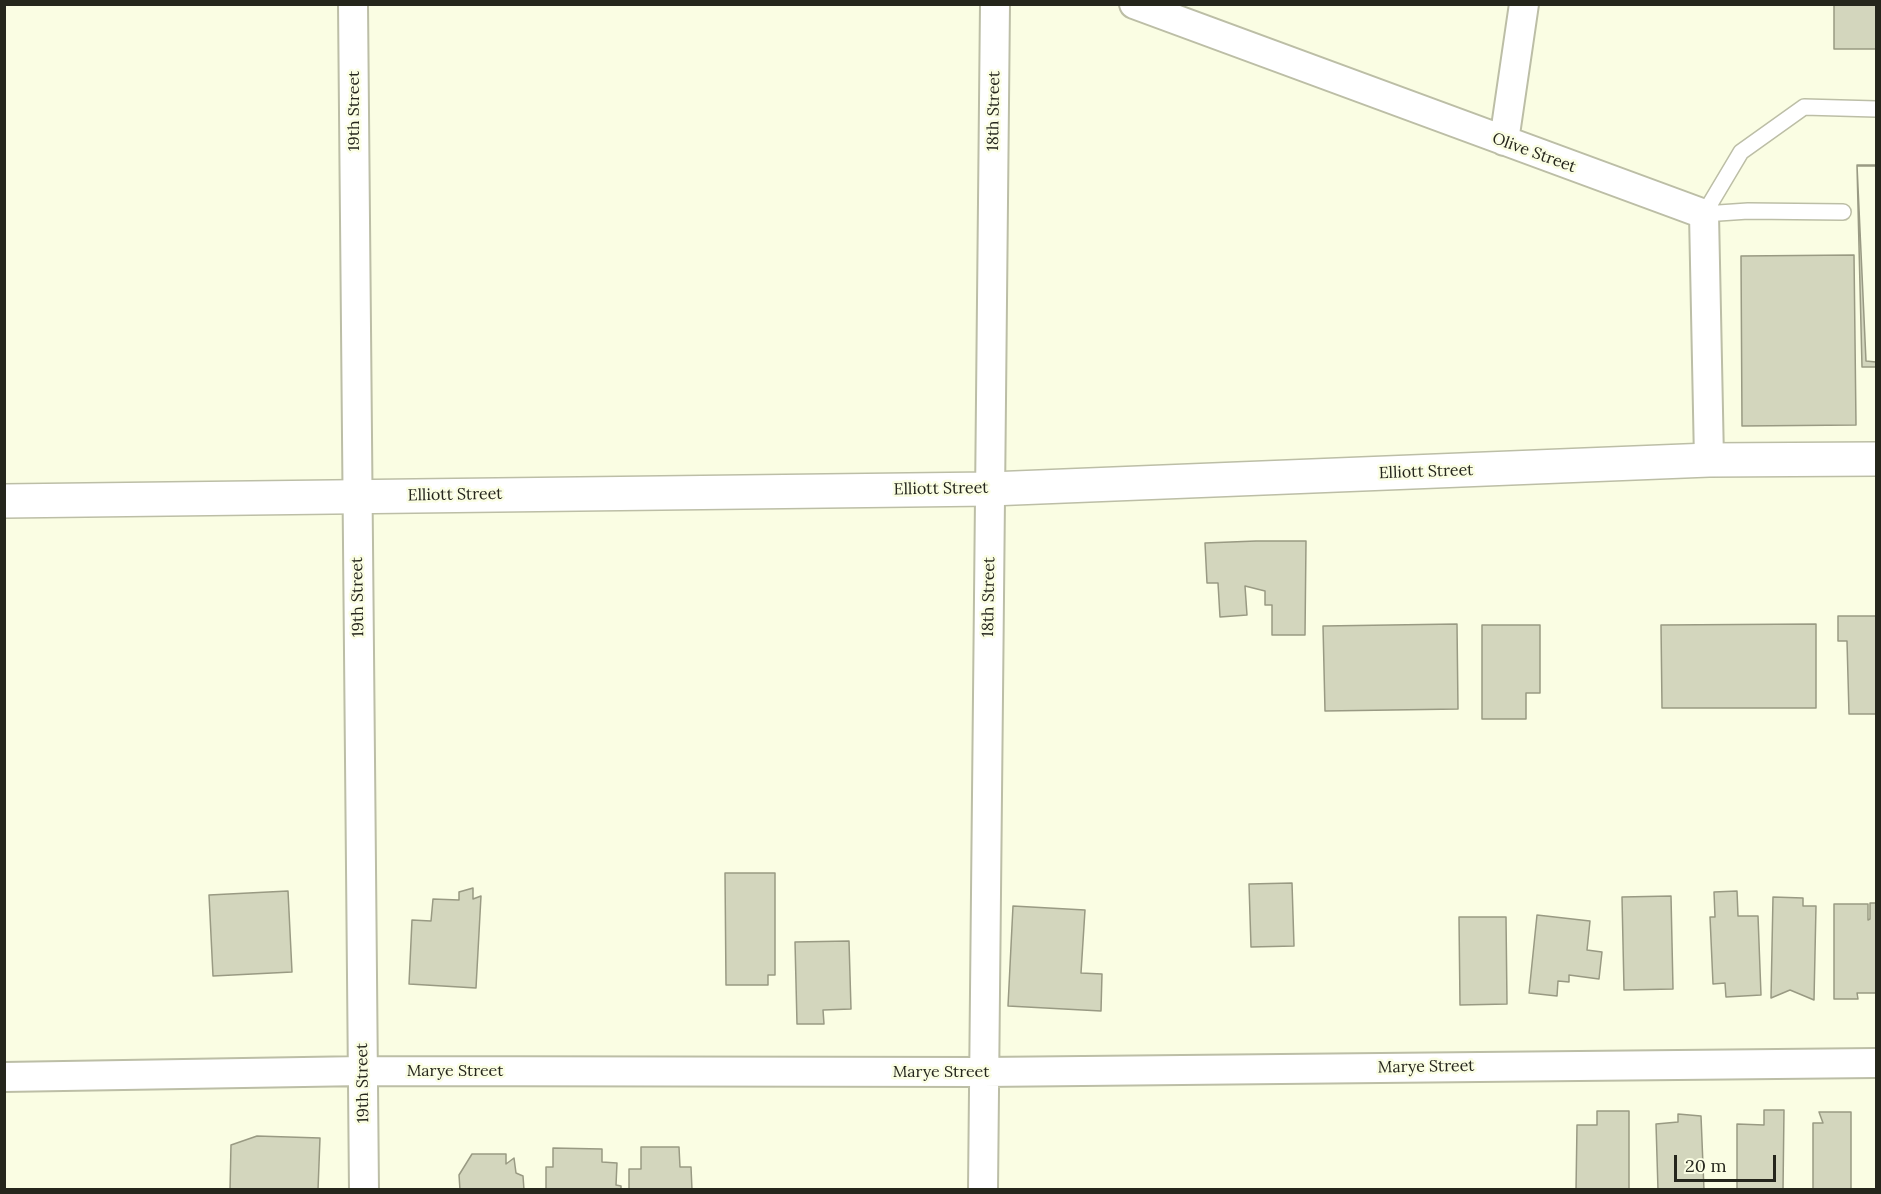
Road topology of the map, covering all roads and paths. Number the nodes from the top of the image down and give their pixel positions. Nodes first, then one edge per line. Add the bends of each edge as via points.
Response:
1 (353, 4) edge
2 (995, 4) edge
3 (1134, 4) edge
4 (1524, 4) edge
5 (1876, 109) edge
6 (1504, 141) junction
7 (1843, 212) dead end
8 (1704, 214) junction
9 (1876, 459) edge
10 (1709, 460) junction
11 (990, 489) junction
12 (357, 496) junction
13 (4, 501) edge
14 (1876, 1063) edge
15 (363, 1071) junction
16 (984, 1072) junction
17 (4, 1077) edge
18 (364, 1190) edge
19 (982, 1190) edge

1 - 12 street, 19th Street
2 - 11 street, 18th Street
3 - 6 street, Olive Street
4 - 6 street
5 - 8 lane via 1804,107 1740,152
6 - 8 street, Olive Street
7 - 8 lane
8 - 10 street
9 - 10 street, Elliott Street
10 - 11 street, Elliott Street
11 - 12 street, Elliott Street
11 - 16 street, 18th Street
12 - 13 street, Elliott Street
12 - 15 street, 19th Street
14 - 16 street, Marye Street
15 - 16 street, Marye Street
15 - 17 street, Marye Street
15 - 18 street, 19th Street
16 - 19 street, 18th Street

